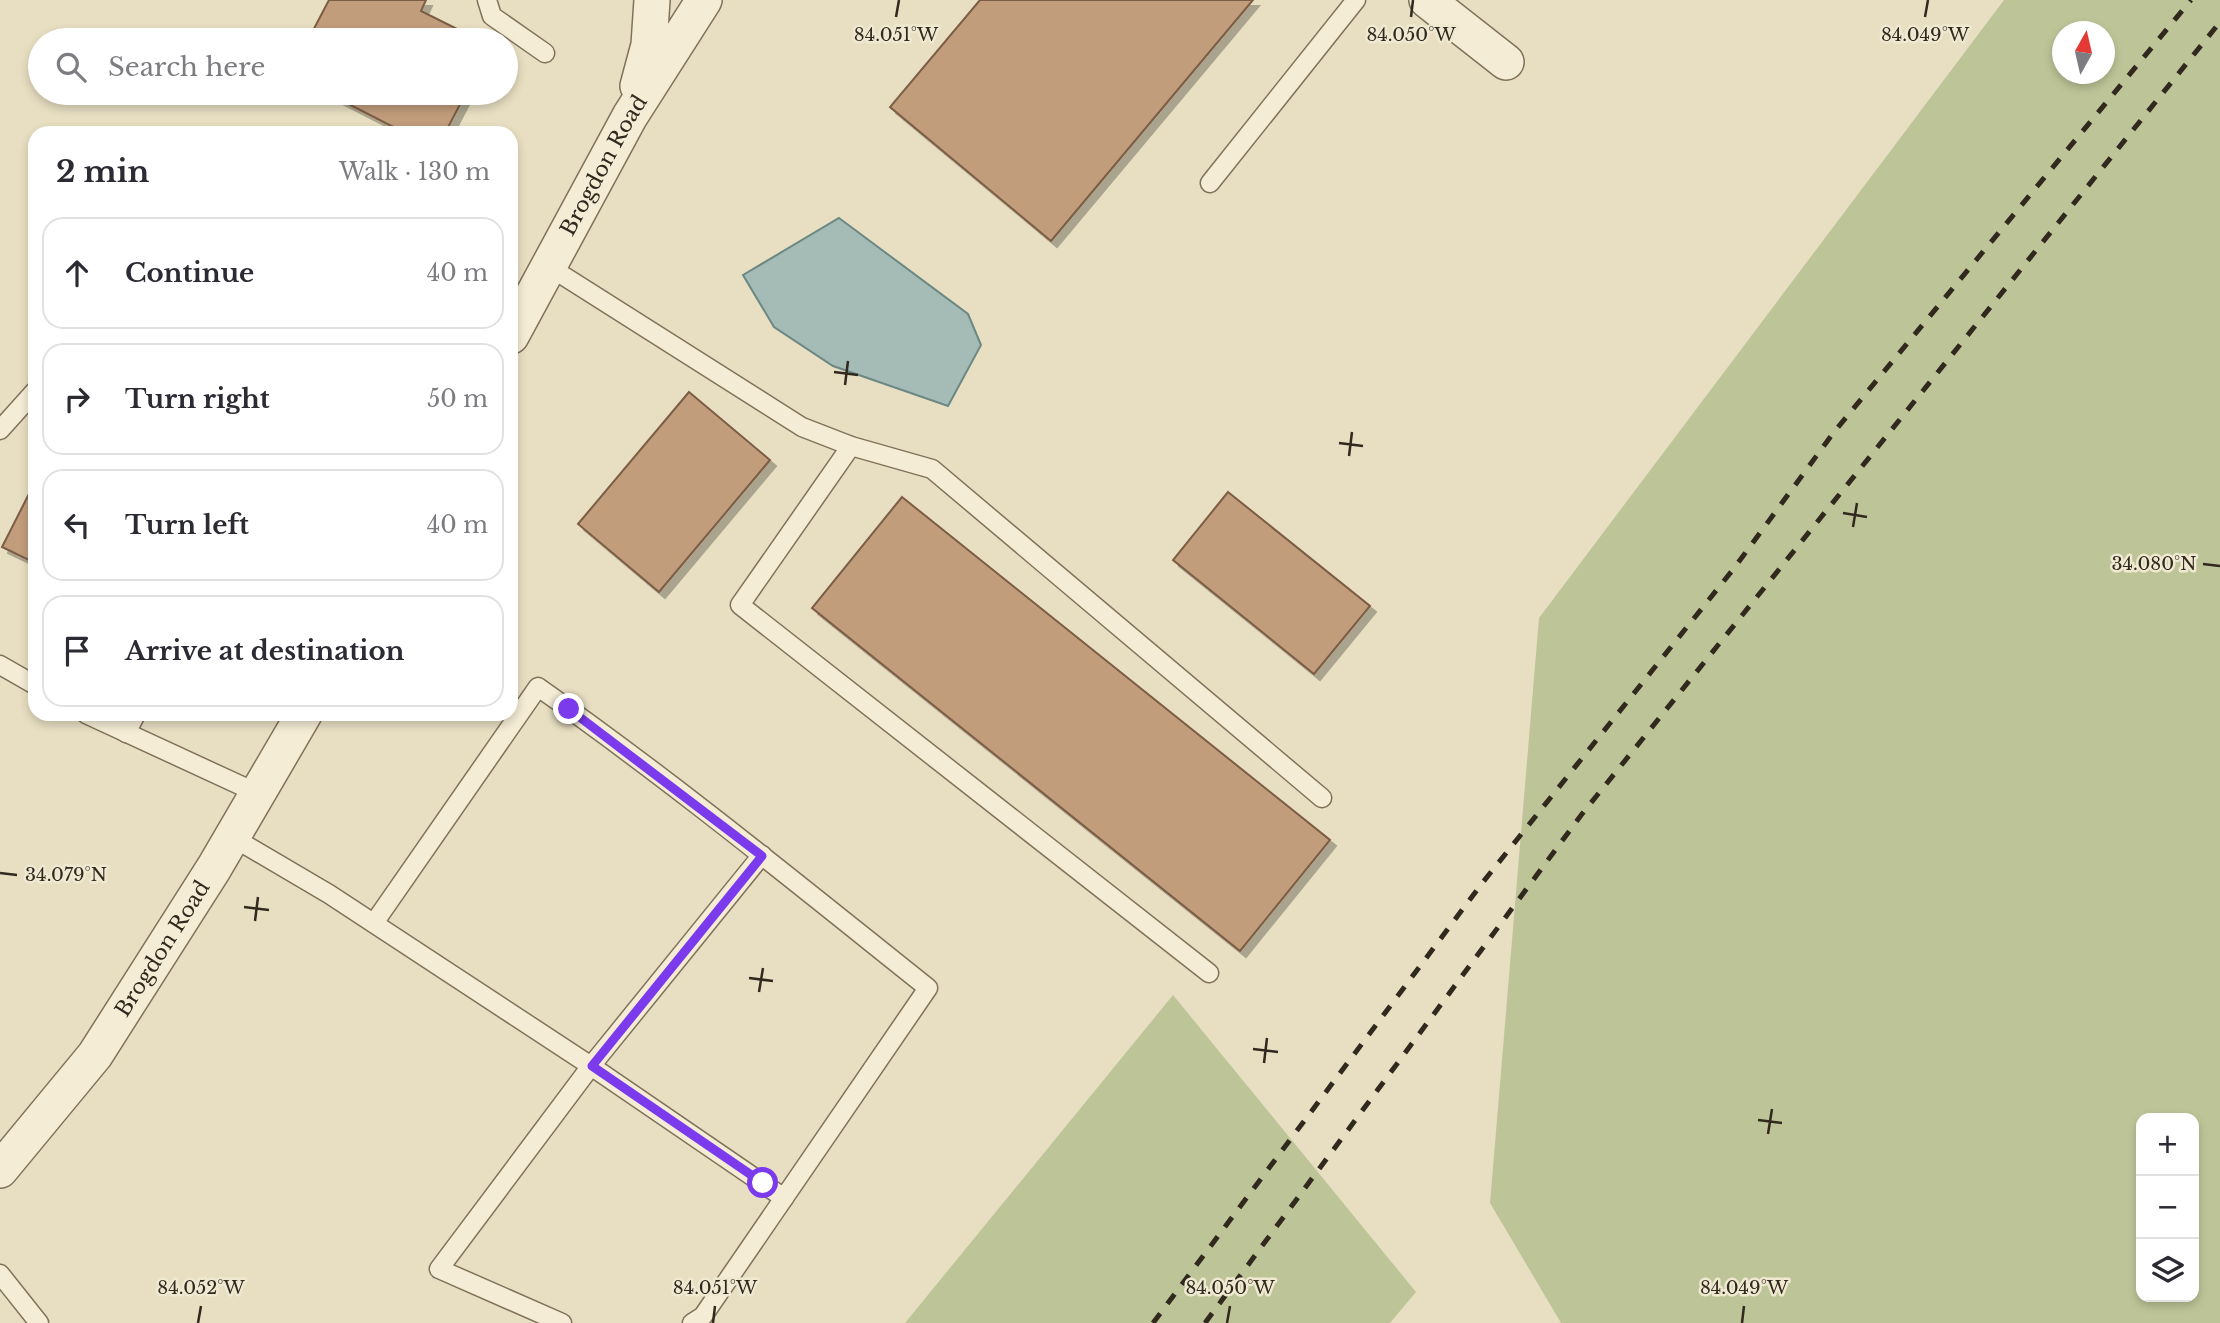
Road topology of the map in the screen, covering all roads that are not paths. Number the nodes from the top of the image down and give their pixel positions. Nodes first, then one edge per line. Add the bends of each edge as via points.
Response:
1 (487, 0) edge
2 (652, 0) edge
3 (704, 0) edge
4 (1356, 0) edge
5 (1427, 0) edge
6 (509, 28) edge
7 (518, 34) edge
8 (545, 53) dead end
9 (1506, 62) dead end
10 (630, 116) junction
11 (1210, 183) dead end
12 (548, 267) junction
13 (518, 323) edge
14 (28, 399) edge
15 (0, 430) edge
16 (851, 446) junction
17 (0, 665) edge
18 (28, 681) edge
19 (518, 716) edge
20 (101, 721) edge
21 (132, 721) edge
22 (300, 721) edge
23 (514, 721) edge
24 (126, 733) junction
25 (257, 793) junction
26 (1322, 798) dead end
27 (232, 837) junction
28 (762, 856) junction
29 (374, 923) junction
30 (1209, 973) dead end
31 (592, 1066) junction
32 (0, 1170) edge
33 (784, 1198) junction
34 (0, 1275) edge
35 (39, 1323) edge
36 (562, 1323) edge
37 (692, 1323) edge

1 - 6 lane via 492,16
2 - 10 street via 649,45
3 - 10 street, Brogdon Road
4 - 11 lane
5 - 9 street
7 - 8 lane
10 - 12 street, Brogdon Road
12 - 13 street, Brogdon Road
12 - 16 lane via 802,427
14 - 15 lane
16 - 26 lane via 932,469
16 - 30 lane via 740,605
17 - 18 lane
19 - 28 lane via 538,687
20 - 24 lane
21 - 24 lane
22 - 25 street, Brogdon Road
23 - 29 lane
24 - 25 lane
25 - 27 street, Brogdon Road
27 - 29 lane
27 - 32 street, Brogdon Road via 95,1055
28 - 31 lane
28 - 33 lane via 928,988
29 - 31 lane
31 - 33 lane
31 - 36 lane via 439,1269
33 - 37 lane via 704,1316
34 - 35 lane

